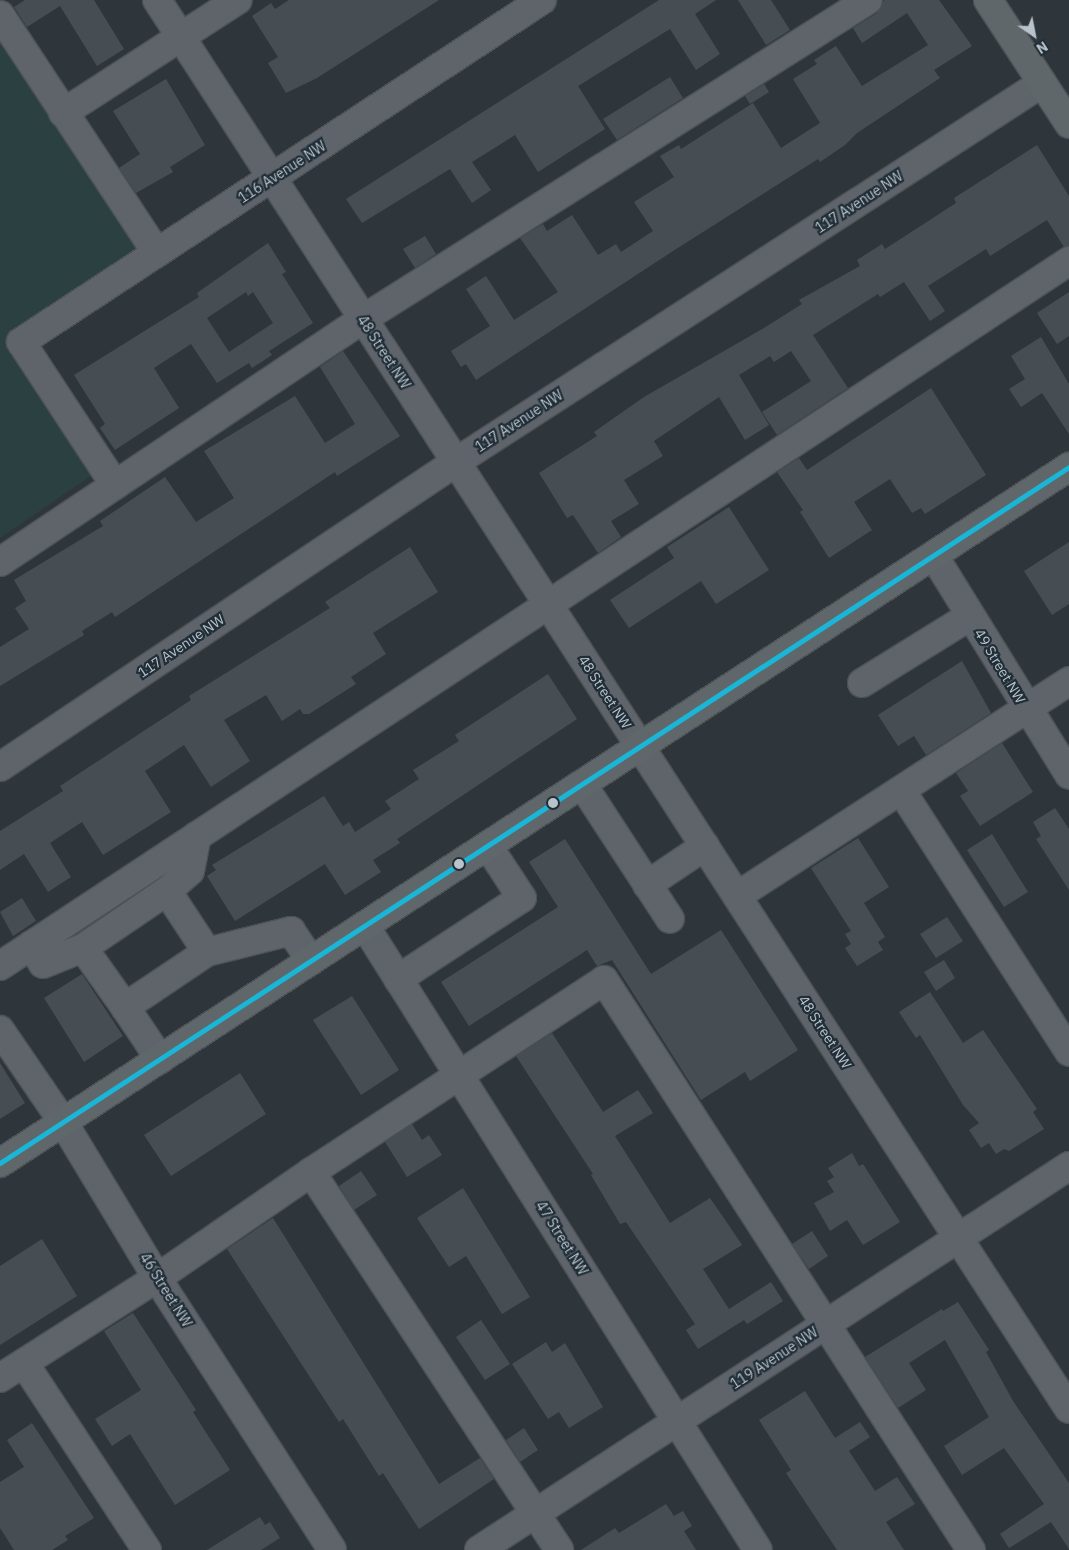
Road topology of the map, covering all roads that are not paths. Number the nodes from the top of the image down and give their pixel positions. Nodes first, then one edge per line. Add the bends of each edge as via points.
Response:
1 (157, 0) edge
2 (238, 0) edge
3 (542, 0) edge
4 (868, 0) edge
5 (988, 0) edge
6 (0, 15) edge
7 (180, 37) junction
8 (1042, 83) junction
9 (63, 113) junction
10 (1069, 124) edge
11 (272, 179) junction
12 (157, 253) junction
13 (1069, 261) edge
14 (363, 319) junction
15 (456, 462) junction
16 (1069, 467) edge
17 (115, 485) junction
18 (934, 556) junction
19 (0, 562) edge
20 (548, 605) junction
21 (970, 616) junction
22 (1069, 681) edge
23 (862, 683) dead end
24 (1026, 709) junction
25 (641, 747) junction
26 (0, 767) edge
27 (1069, 775) edge
28 (582, 784) junction
29 (901, 790) junction
30 (198, 836) junction
31 (488, 846) junction
32 (705, 846) junction
33 (647, 885) junction
34 (167, 892) junction
35 (737, 896) junction
36 (670, 920) dead end
37 (366, 926) junction
38 (32, 945) junction
39 (83, 948) junction
40 (207, 952) junction
41 (311, 961) junction
42 (0, 966) edge
43 (398, 979) junction
44 (125, 1007) junction
45 (0, 1030) edge
46 (1069, 1052) edge
47 (160, 1059) junction
48 (458, 1075) junction
49 (63, 1122) junction
50 (0, 1163) edge
51 (1069, 1166) edge
52 (312, 1172) junction
53 (958, 1238) junction
54 (157, 1278) junction
55 (825, 1325) junction
56 (24, 1362) junction
57 (0, 1378) edge
58 (1069, 1409) edge
59 (678, 1420) junction
60 (535, 1514) junction
61 (147, 1550) edge
62 (332, 1550) edge
63 (479, 1550) edge
64 (559, 1550) edge
65 (758, 1550) edge
66 (971, 1550) edge

1 - 7 street, 48 Street NW
2 - 7 street
3 - 11 street, 116 Avenue NW
4 - 14 street
5 - 8 main road
6 - 9 street
7 - 9 street
7 - 11 street, 48 Street NW
8 - 10 main road
8 - 15 street, 117 Avenue NW
9 - 12 street
11 - 12 street, 116 Avenue NW
11 - 14 street, 48 Street NW
12 - 17 street, 116 Avenue NW via 21,342
13 - 20 street
14 - 15 street, 48 Street NW
14 - 17 street
15 - 20 street, 48 Street NW
15 - 26 street, 117 Avenue NW
16 - 18 main road
17 - 19 street
18 - 21 street, 49 Street NW
18 - 25 main road
20 - 25 street, 48 Street NW
20 - 30 street
21 - 23 street
21 - 24 street, 49 Street NW
22 - 24 street
24 - 27 street, 49 Street NW
24 - 29 street
25 - 28 main road
25 - 32 street, 48 Street NW
28 - 31 main road
28 - 33 street
29 - 35 street
29 - 46 street
30 - 34 street via 190,871
30 - 38 street
31 - 37 main road
31 - 43 street via 522,898
32 - 33 street
32 - 35 street, 48 Street NW
33 - 36 street
34 - 39 street
34 - 40 street
35 - 53 street, 48 Street NW
37 - 41 main road
37 - 43 street, 47 Street NW
38 - 39 street via 43,964
38 - 42 street
39 - 44 street
40 - 41 street via 291,931
40 - 44 street
41 - 47 main road
43 - 48 street, 47 Street NW
44 - 47 street
45 - 49 street, 46 Street NW
47 - 49 main road
48 - 52 street
48 - 55 street via 604,980
48 - 59 street, 47 Street NW
49 - 50 main road
49 - 54 street, 46 Street NW
51 - 53 street, 119 Avenue NW
52 - 54 street
52 - 60 street
53 - 55 street, 119 Avenue NW
53 - 58 street, 48 Street NW
54 - 56 street
54 - 62 street, 46 Street NW
55 - 59 street, 119 Avenue NW
55 - 66 street
56 - 57 street
56 - 61 street
59 - 60 street, 119 Avenue NW
59 - 65 street, 47 Street NW
60 - 63 street, 119 Avenue NW
60 - 64 street

